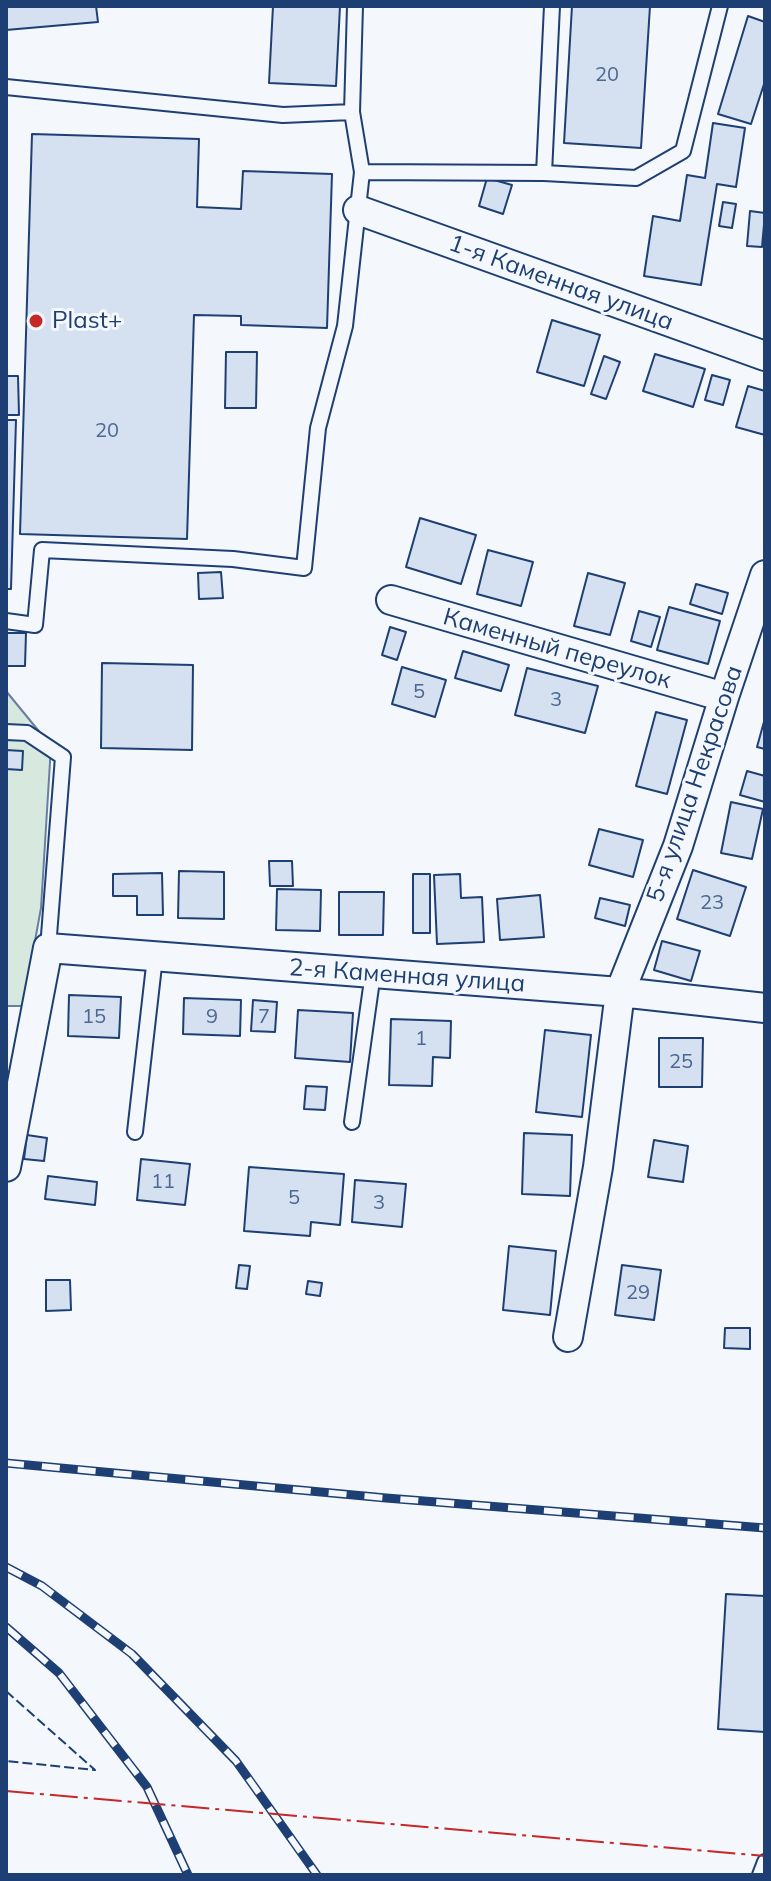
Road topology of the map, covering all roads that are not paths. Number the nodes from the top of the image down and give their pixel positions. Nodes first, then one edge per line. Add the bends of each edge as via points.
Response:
1 (355, 6) edge
2 (552, 6) edge
3 (720, 6) edge
4 (6, 87) edge
5 (352, 112) junction
6 (362, 172) junction
7 (544, 173) junction
8 (358, 210) junction
9 (765, 356) edge
10 (765, 575) edge
11 (391, 600) dead end
12 (6, 621) edge
13 (724, 697) junction
14 (6, 732) edge
15 (48, 948) junction
16 (155, 957) junction
17 (373, 973) junction
18 (620, 992) junction
19 (765, 1008) edge
20 (352, 1122) dead end
21 (135, 1132) dead end
22 (6, 1167) edge
23 (568, 1337) dead end
24 (765, 1862) edge
25 (760, 1875) edge

1 - 5 lane
2 - 7 lane
3 - 7 lane via 683,151 636,178
4 - 5 lane via 283,115
5 - 6 lane
6 - 7 lane
6 - 8 lane
8 - 9 street, 1-я Каменная улица
8 - 12 lane via 345,326 318,428 304,568 233,559 42,550 35,625
10 - 13 street, 5-я улица Некрасова
11 - 13 street, Каменный переулок
13 - 18 street, 5-я улица Некрасова via 678,846
14 - 15 lane via 27,733 63,757
15 - 16 street, 2-я Каменная улица
15 - 22 street
16 - 17 street, 2-я Каменная улица
16 - 21 lane
17 - 18 street, 2-я Каменная улица
17 - 20 lane
18 - 19 street, 2-я Каменная улица
18 - 23 street, 5-я улица Некрасова via 598,1167
24 - 25 lane

